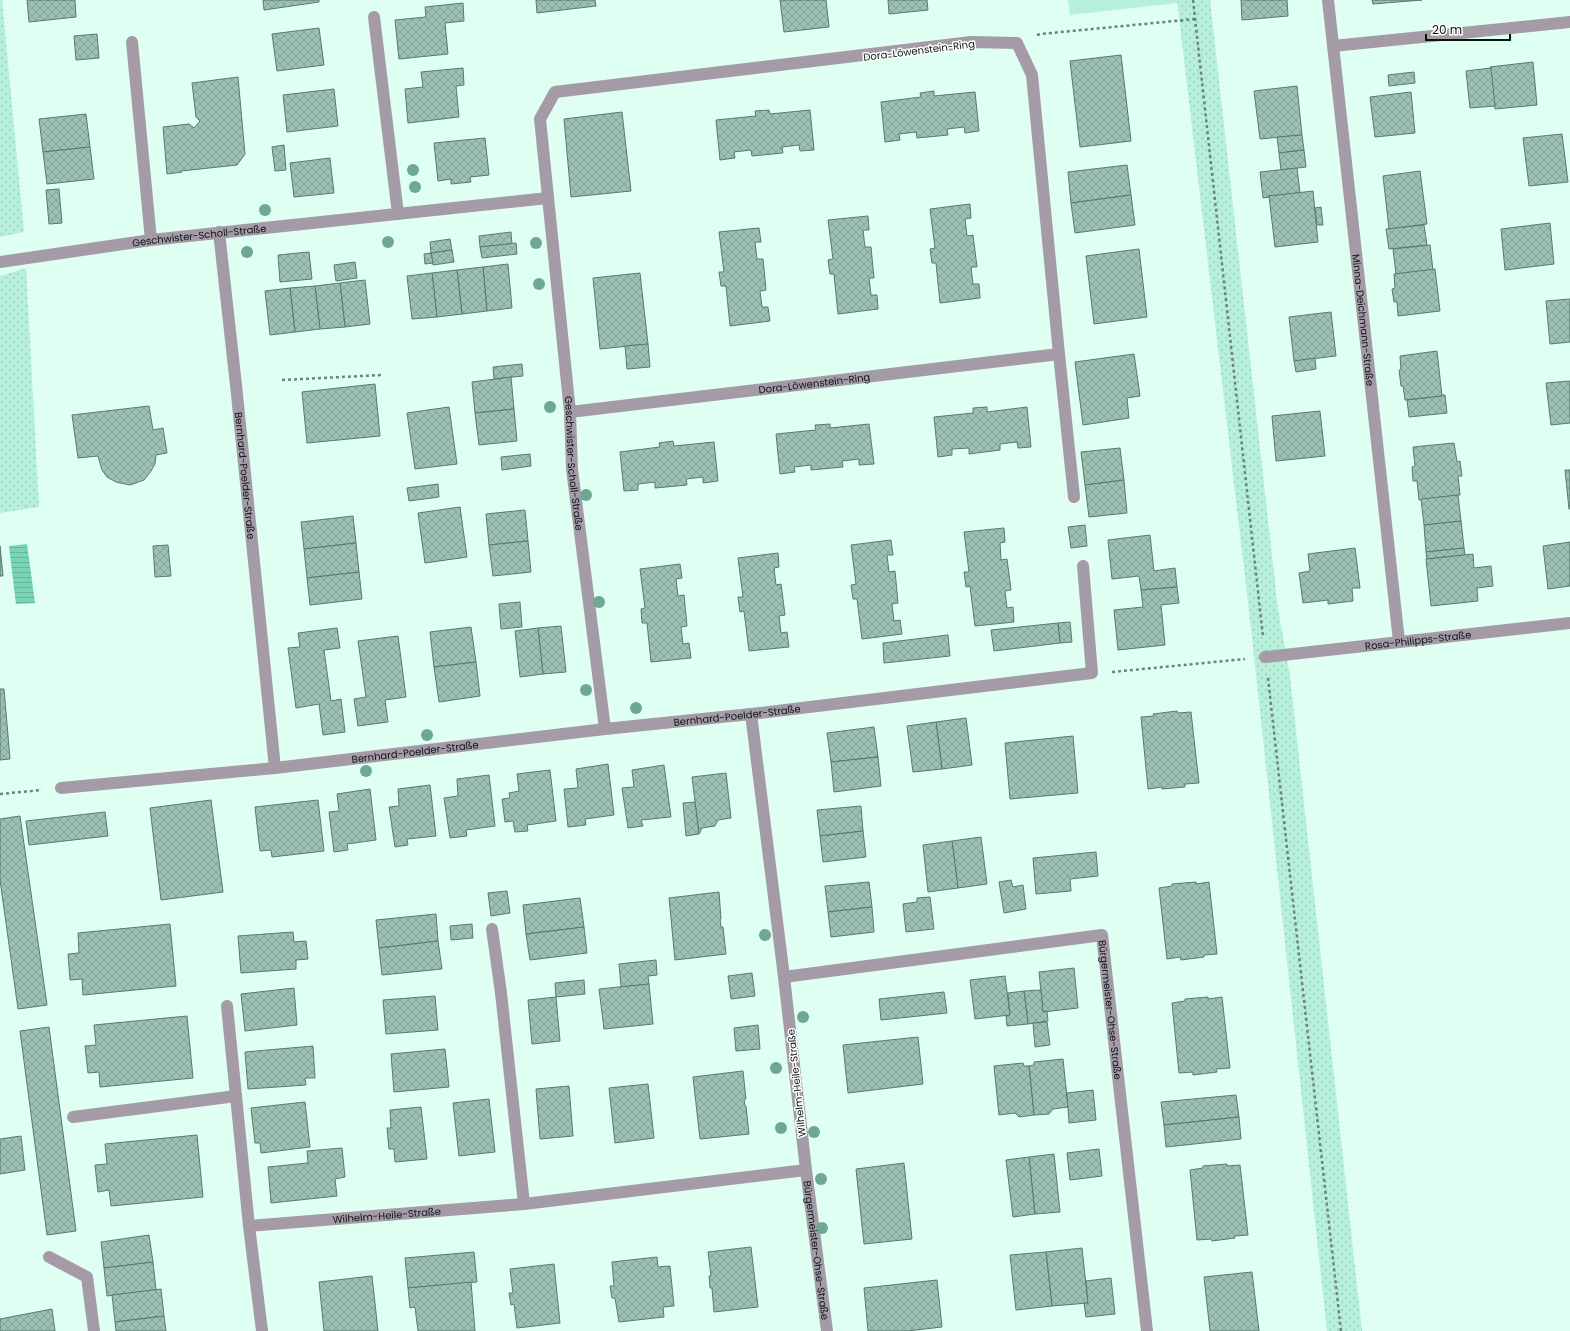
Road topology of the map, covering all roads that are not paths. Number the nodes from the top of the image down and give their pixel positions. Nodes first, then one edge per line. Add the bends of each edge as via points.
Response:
1 (1328, 0) edge
2 (374, 17) dead end
3 (1570, 22) edge
4 (132, 42) dead end
5 (1333, 46) junction
6 (555, 92) joint
7 (548, 198) junction
8 (398, 214) junction
9 (219, 232) junction
10 (151, 240) junction
11 (0, 262) edge
12 (1059, 354) junction
13 (570, 412) junction
14 (1074, 496) dead end
15 (1083, 566) dead end
16 (1570, 622) edge
17 (1399, 641) junction
18 (1265, 657) road end
19 (751, 714) junction
20 (605, 729) junction
21 (274, 768) junction
22 (61, 788) road end
23 (492, 929) dead end
24 (784, 976) junction
25 (227, 1006) dead end
26 (236, 1096) junction
27 (74, 1117) dead end
28 (806, 1170) junction
29 (524, 1204) junction
30 (249, 1226) junction
31 (50, 1257) dead end
32 (94, 1331) edge
33 (262, 1331) edge
34 (828, 1331) edge
35 (1147, 1331) edge

1 - 5 street, Minna-Deichmann-Straße
2 - 8 street
3 - 5 street
4 - 10 street
5 - 17 street, Minna-Deichmann-Straße
6 - 7 street, Geschwister-Scholl-Straße via 540,119
6 - 12 street, Dora-Löwenstein-Ring via 971,42 1018,43 1032,75
7 - 8 street, Geschwister-Scholl-Straße
7 - 13 street, Geschwister-Scholl-Straße
8 - 9 street, Geschwister-Scholl-Straße
9 - 10 street, Geschwister-Scholl-Straße
9 - 21 street, Bernhard-Poelder-Straße
10 - 11 street, Geschwister-Scholl-Straße
12 - 13 street, Dora-Löwenstein-Ring
12 - 14 street
13 - 20 street, Geschwister-Scholl-Straße via 572,469
15 - 19 street, Bernhard-Poelder-Straße via 1092,673
16 - 17 street, Rosa-Philipps-Straße
17 - 18 street, Rosa-Philipps-Straße
19 - 20 street, Bernhard-Poelder-Straße
19 - 24 street, Wilhelm-Heile-Straße
20 - 21 street, Bernhard-Poelder-Straße
21 - 22 street, Bernhard-Poelder-Straße
23 - 29 street
24 - 28 street, Wilhelm-Heile-Straße
24 - 35 street, Bürgermeister-Ohse-Straße via 1102,935
25 - 26 street
26 - 27 street
26 - 30 street
28 - 29 street, Wilhelm-Heile-Straße
28 - 34 street, Bürgermeister-Ohse-Straße
29 - 30 street, Wilhelm-Heile-Straße
30 - 33 street
31 - 32 street via 87,1277

